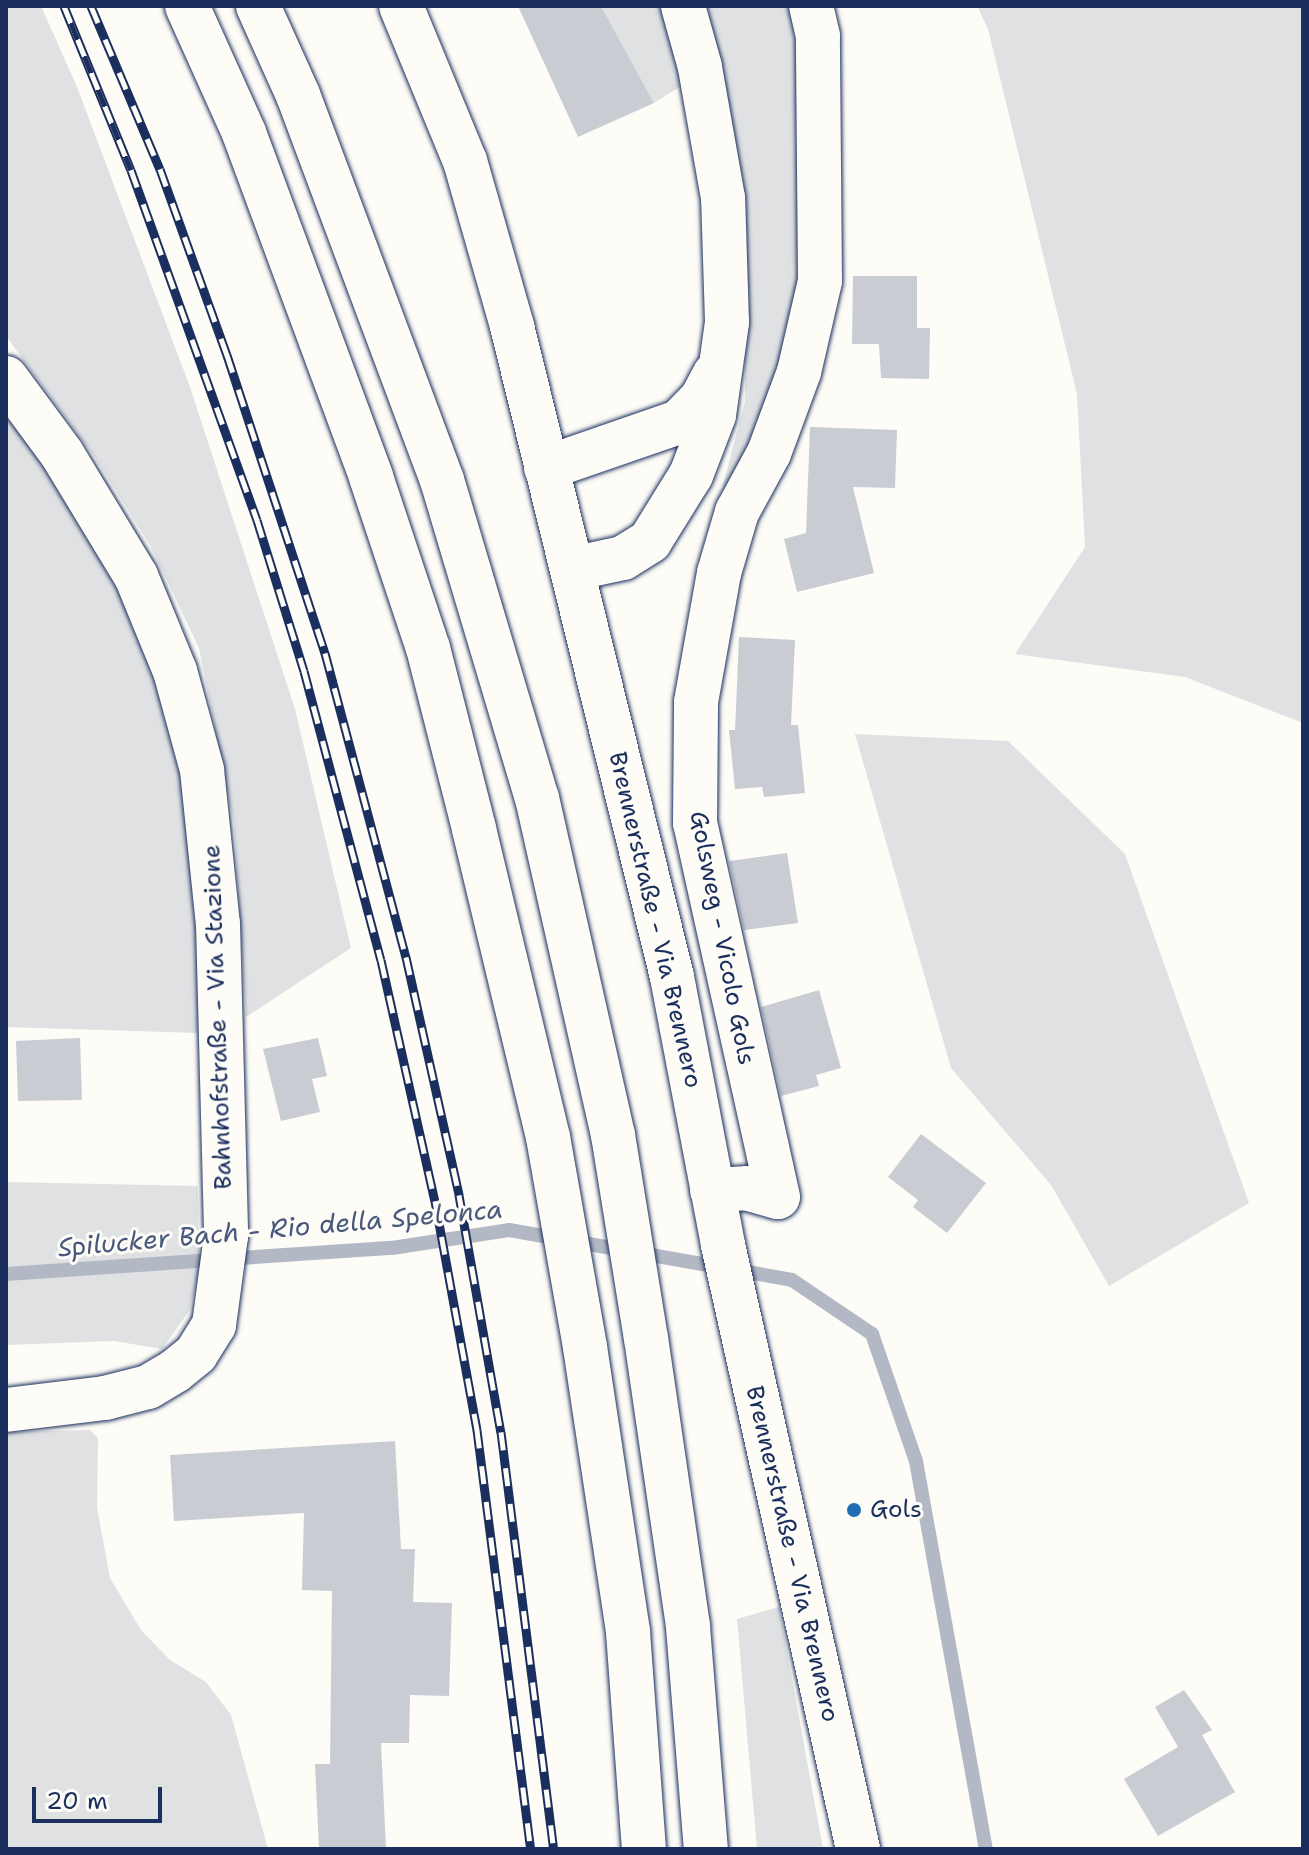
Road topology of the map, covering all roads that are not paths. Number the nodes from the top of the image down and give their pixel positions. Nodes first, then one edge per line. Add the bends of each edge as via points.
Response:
1 (187, 6) edge
2 (258, 6) edge
3 (401, 6) edge
4 (683, 6) edge
5 (811, 6) edge
6 (724, 358) junction
7 (6, 378) edge
8 (546, 468) junction
9 (572, 569) junction
10 (712, 1190) junction
11 (6, 1410) edge
12 (644, 1849) edge
13 (706, 1849) edge
14 (858, 1849) edge

1 - 12 main road via 244,133 310,306 428,648 548,1137 628,1632
2 - 13 main road via 304,110 442,480 537,798 613,1135 646,1338 688,1627
3 - 8 main road, Brennerstraße - Via Brennero via 465,161
4 - 6 main road via 700,67 723,198 728,267
5 - 10 main road, Golsweg - Vicolo Gols via 818,36 820,281 799,372 769,453 737,512 719,573 696,702 695,823 778,1197 746,1188
6 - 8 main road via 702,398 679,422
6 - 9 main road via 714,415 691,475 650,541 623,558
7 - 11 main road, Bahnhofstraße - Via Stazione via 62,454 136,576 175,671 202,770 218,924 226,1236 214,1325 196,1354 148,1387
8 - 9 main road, Brennerstraße - Via Brennero
9 - 10 main road, Brennerstraße - Via Brennero via 672,977
10 - 14 main road, Brennerstraße - Via Brennero

